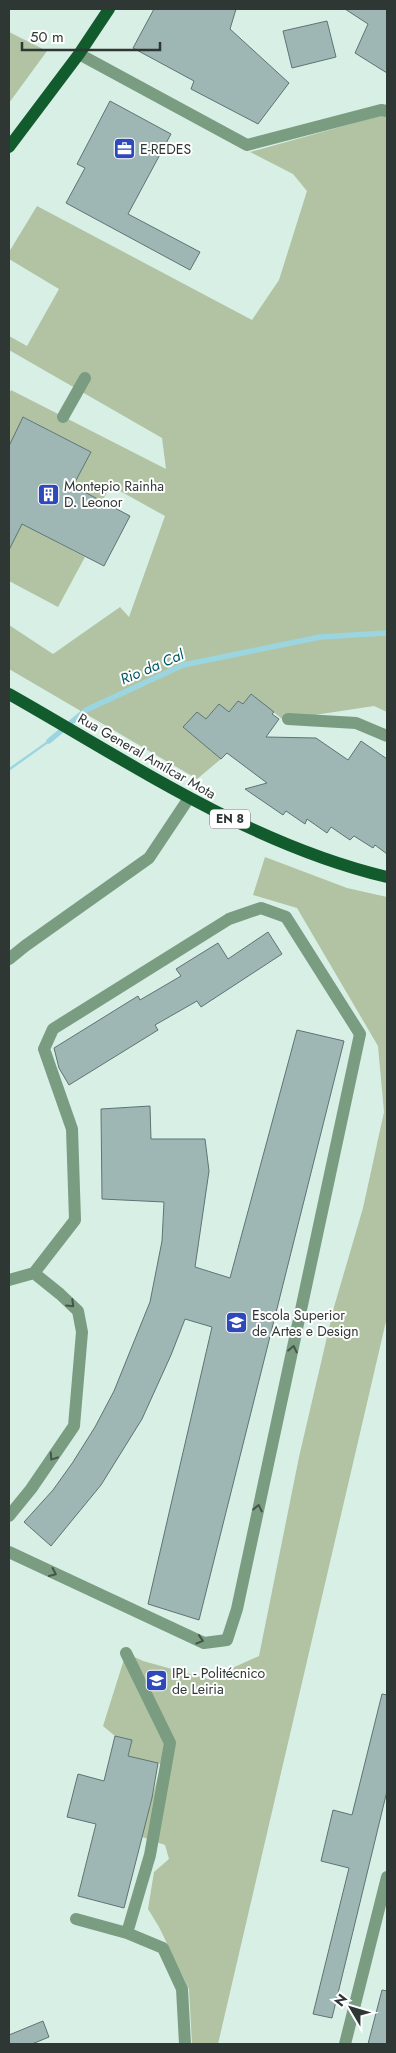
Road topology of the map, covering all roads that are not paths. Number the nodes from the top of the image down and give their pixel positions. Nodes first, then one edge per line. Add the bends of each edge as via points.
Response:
1 (109, 9) edge
2 (79, 54) junction
3 (387, 111) edge
4 (9, 147) edge
5 (85, 378) dead end
6 (63, 417) dead end
7 (9, 694) edge
8 (288, 719) dead end
9 (387, 736) edge
10 (189, 798) junction
11 (387, 877) edge
12 (9, 960) edge
13 (34, 1273) junction
14 (9, 1280) edge
15 (9, 1516) edge
16 (9, 1552) edge
17 (126, 1653) dead end
18 (387, 1876) edge
19 (76, 1919) dead end
20 (127, 1933) junction
21 (185, 2044) edge
22 (346, 2044) edge

1 - 2 main road
2 - 3 street via 247,145
2 - 4 main road
5 - 6 street
7 - 10 main road, Rua General Amílcar Mota / EN 8
8 - 9 street via 356,723
10 - 11 main road, Rua General Amílcar Mota / EN 8 via 277,841 333,862
10 - 12 street via 149,858
13 - 14 street
13 -> 15 street via 78,1311 82,1332 74,1426
16 -> 13 street via 204,1643 227,1640 237,1609 360,1034 286,917 261,908 229,919 53,1029 44,1049 72,1129 75,1220
17 - 20 street via 170,1743 150,1855
18 - 22 street
19 - 20 street
20 - 21 street via 163,1948 182,1989

